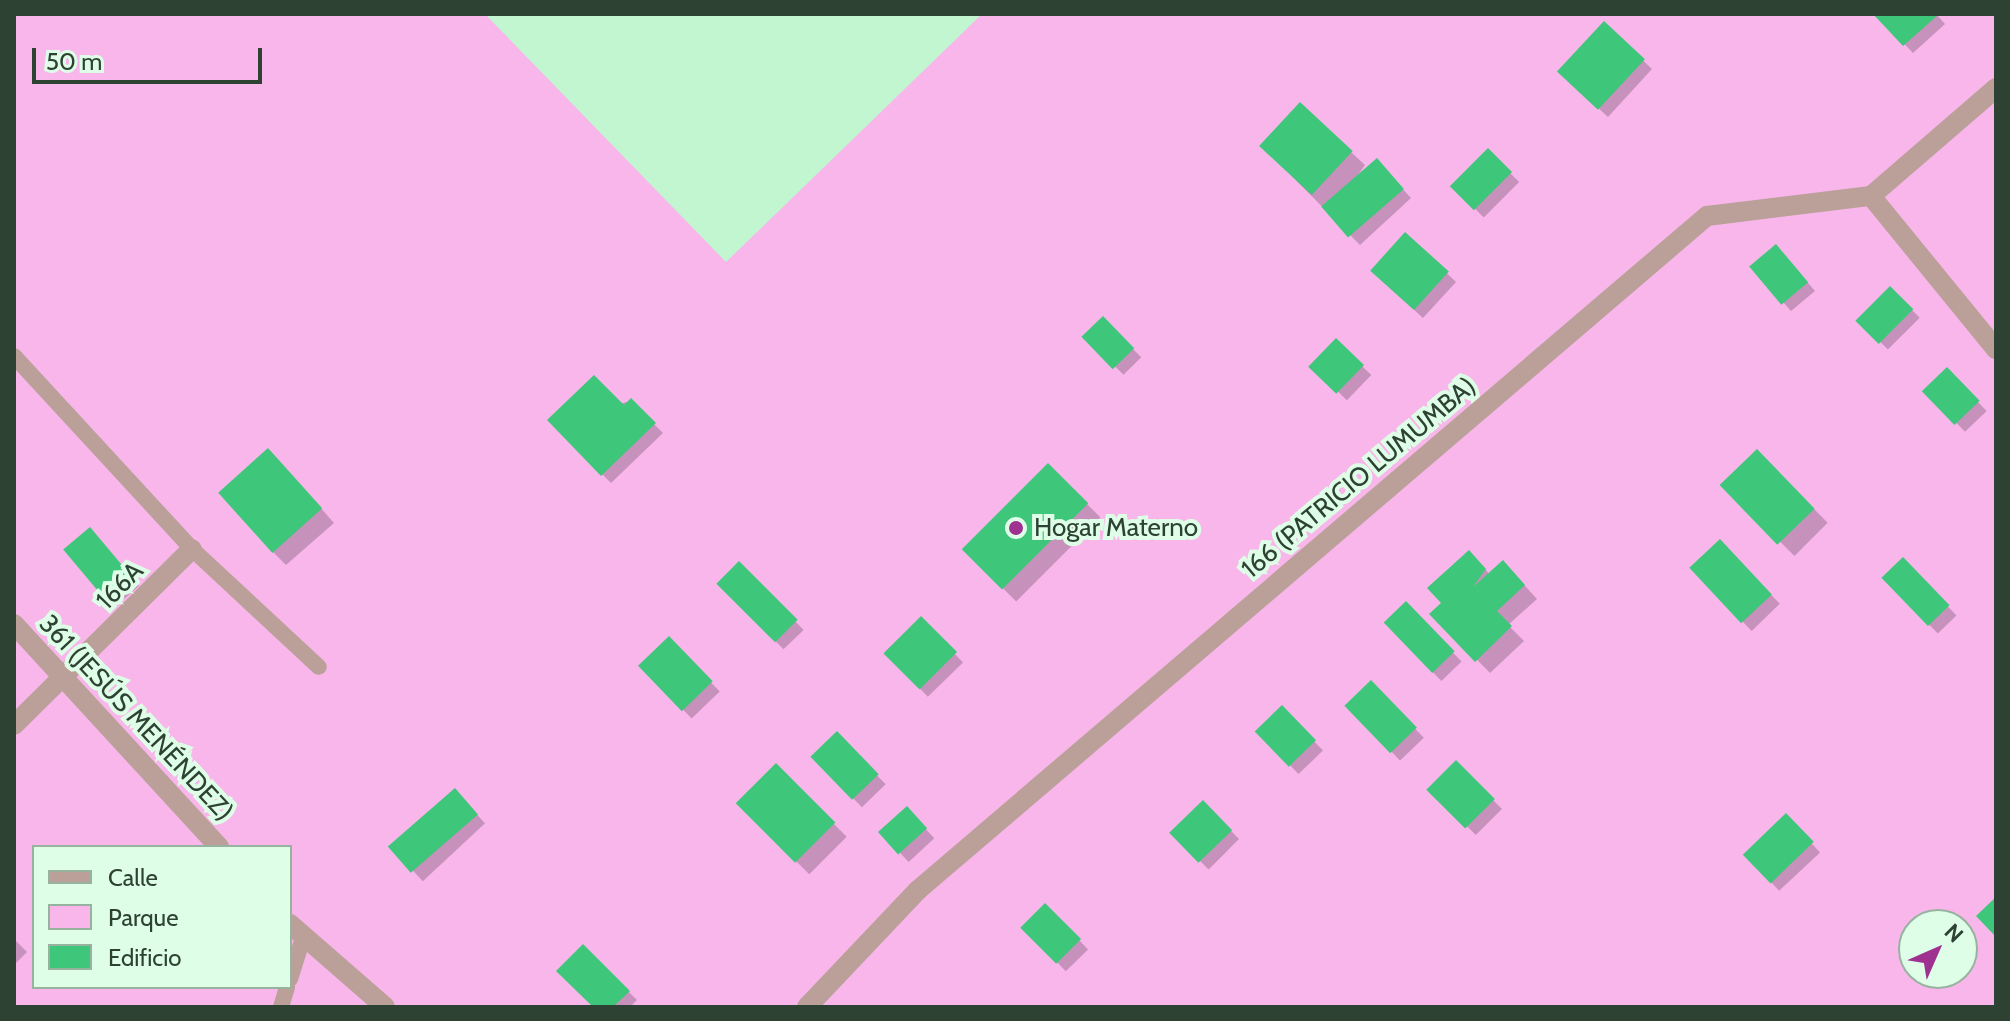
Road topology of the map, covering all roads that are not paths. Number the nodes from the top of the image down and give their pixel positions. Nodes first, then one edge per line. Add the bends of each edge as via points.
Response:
1 (1996, 88) edge
2 (1871, 196) junction
3 (1996, 349) edge
4 (14, 356) edge
5 (192, 549) junction
6 (14, 624) edge
7 (319, 667) dead end
8 (65, 679) junction
9 (14, 725) edge
10 (217, 845) edge
11 (296, 931) edge
12 (292, 963) edge
13 (385, 1007) edge
14 (807, 1007) edge

1 - 2 street
2 - 3 street
2 - 14 street, 166 (PATRICIO LUMUMBA) via 1707,216 918,890
4 - 5 lane
5 - 7 lane
5 - 8 street, 166A
6 - 8 street, 361 (JESÚS MENÉNDEZ)
8 - 9 street, 166A
8 - 10 street, 361 (JESÚS MENÉNDEZ)
11 - 12 lane
11 - 13 street

